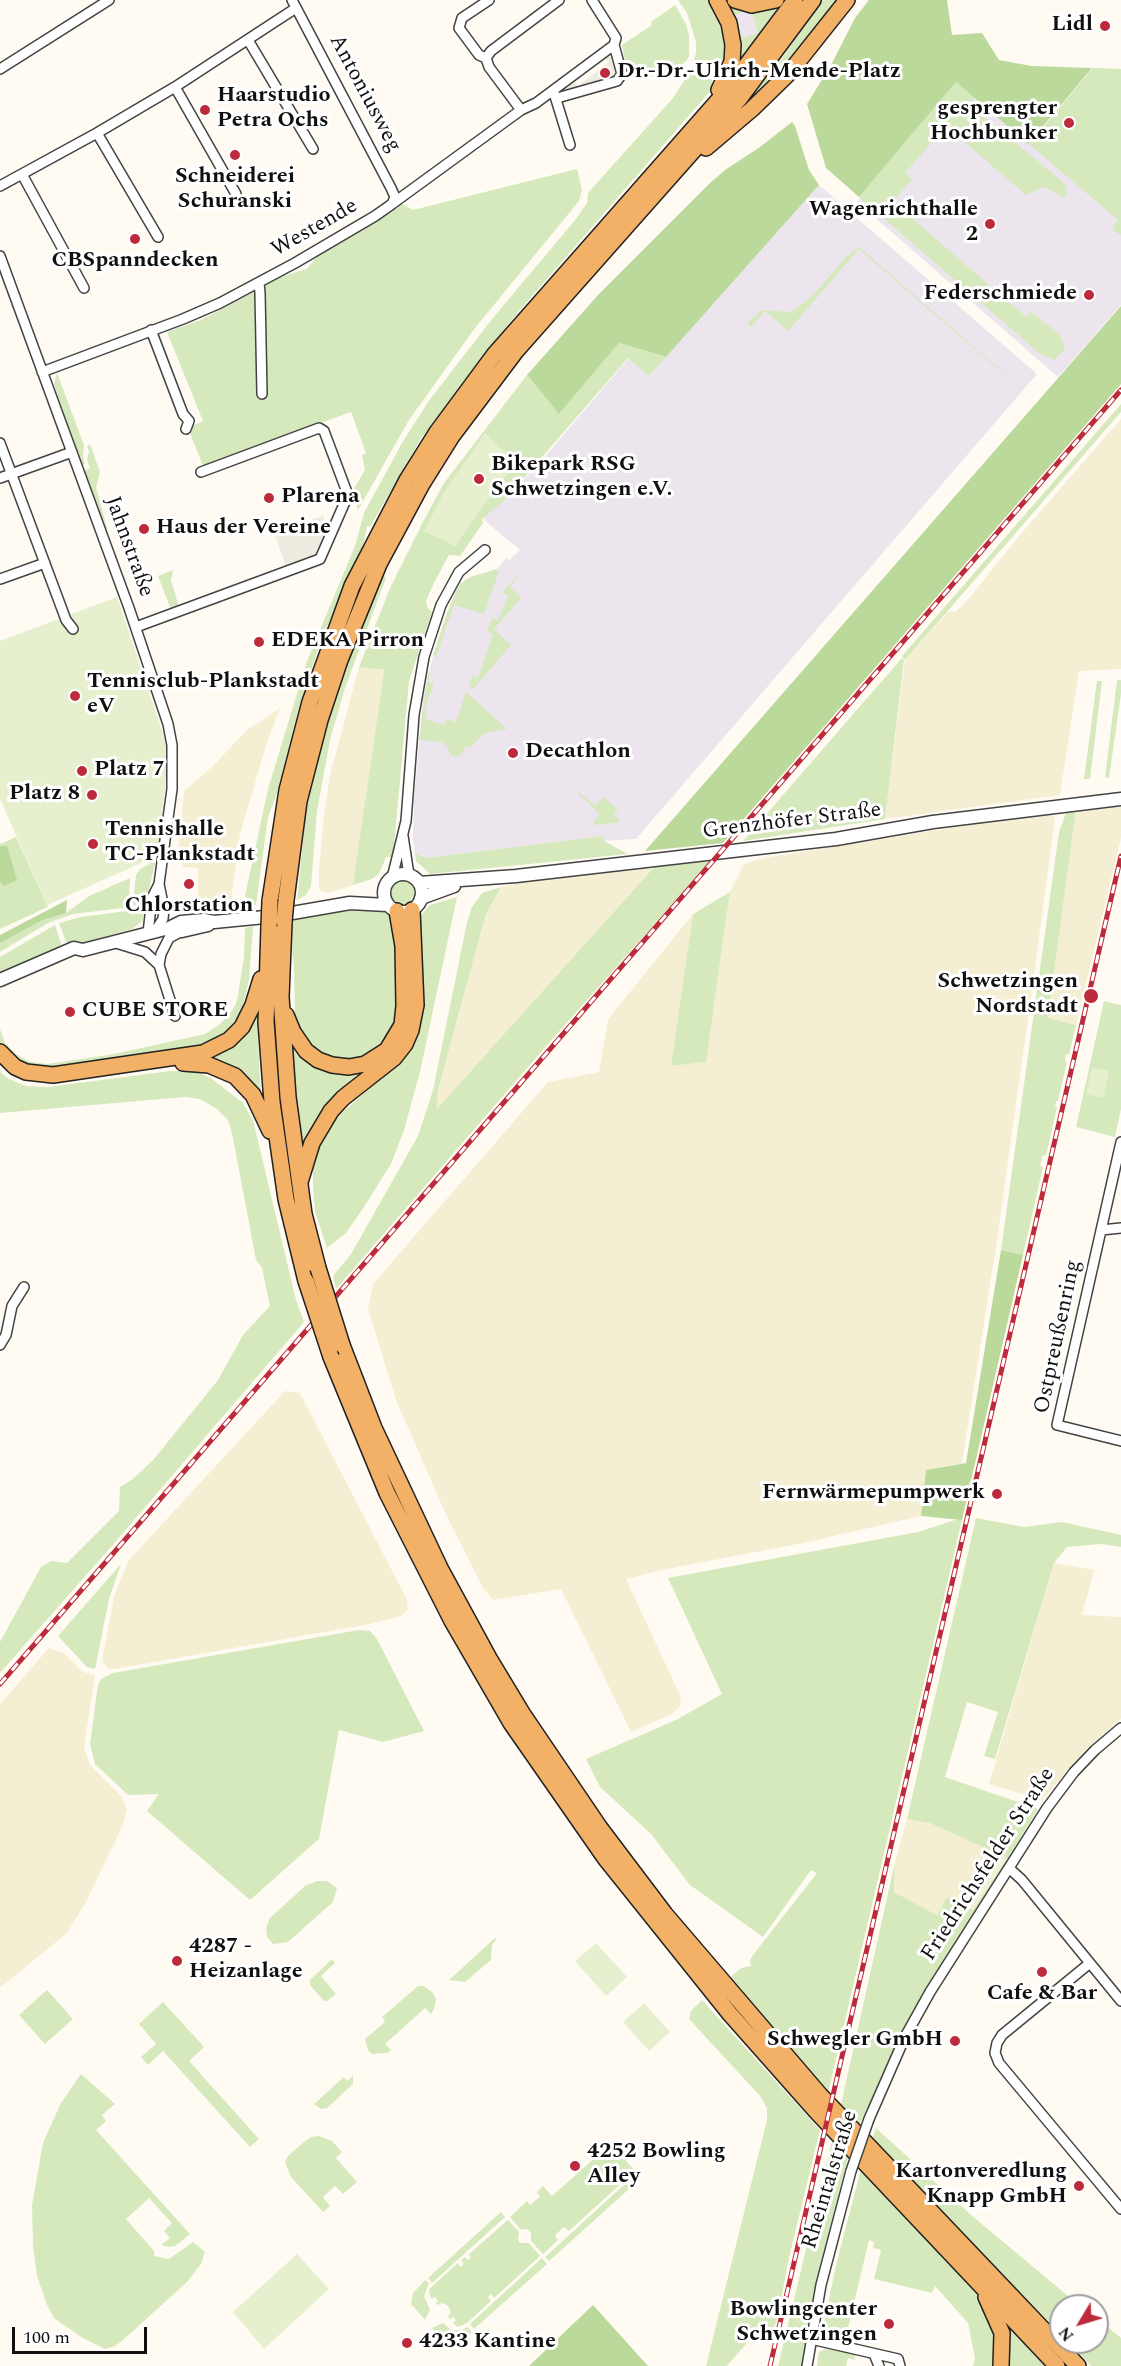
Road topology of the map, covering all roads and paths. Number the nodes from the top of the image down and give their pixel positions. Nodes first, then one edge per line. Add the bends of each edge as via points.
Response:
1 (109, 0) edge
2 (489, 0) edge
3 (559, 0) edge
4 (592, 0) edge
5 (717, 0) edge
6 (735, 0) edge
7 (776, 0) edge
8 (795, 0) edge
9 (813, 0) edge
10 (847, 0) edge
11 (94, 4) edge
12 (294, 4) edge
13 (248, 40) junction
14 (614, 45) junction
15 (486, 58) junction
16 (0, 69) edge
17 (175, 87) junction
18 (555, 94) junction
19 (522, 110) junction
20 (699, 123) junction
21 (97, 133) junction
22 (570, 145) dead end
23 (313, 149) dead end
24 (686, 162) junction
25 (22, 176) junction
26 (0, 186) edge
27 (236, 194) dead end
28 (391, 205) junction
29 (158, 237) dead end
30 (0, 256) edge
31 (259, 283) junction
32 (84, 288) dead end
33 (151, 330) junction
34 (42, 372) junction
35 (262, 394) dead end
36 (186, 429) dead end
37 (0, 443) edge
38 (72, 452) junction
39 (201, 472) dead end
40 (11, 474) junction
41 (0, 478) edge
42 (485, 550) dead end
43 (45, 563) junction
44 (0, 579) edge
45 (136, 627) junction
46 (73, 629) dead end
47 (1121, 799) edge
48 (402, 834) junction
49 (392, 878) junction
50 (414, 879) junction
51 (467, 881) junction
52 (159, 884) junction
53 (384, 889) junction
54 (278, 901) junction
55 (350, 903) junction
56 (404, 906) junction
57 (164, 909) junction
58 (276, 924) junction
59 (181, 926) junction
60 (152, 932) junction
61 (110, 942) junction
62 (267, 962) junction
63 (159, 965) junction
64 (0, 980) edge
65 (281, 997) junction
66 (175, 1016) dead end
67 (0, 1052) edge
68 (0, 1064) edge
69 (1121, 1142) edge
70 (277, 1150) junction
71 (299, 1185) junction
72 (1121, 1228) edge
73 (1101, 1230) junction
74 (24, 1287) dead end
75 (0, 1345) edge
76 (1121, 1441) edge
77 (1121, 1728) edge
78 (1010, 1869) junction
79 (1090, 1963) junction
80 (1121, 2001) edge
81 (906, 2037) joint
82 (1121, 2209) edge
83 (977, 2282) junction
84 (811, 2339) junction
85 (874, 2354) junction
86 (807, 2366) edge
87 (879, 2366) edge
88 (900, 2366) edge
89 (1001, 2366) edge
90 (1057, 2366) edge
91 (1077, 2366) edge

1 - 11 street
2 - 15 street via 462,18 459,28 479,55
3 - 15 street
4 - 14 street, Westende via 614,33
5 - 20 highway via 732,34 732,62
6 - 7 highway via 752,5
8 - 20 highway
9 - 24 highway
10 - 24 highway via 772,91
11 - 16 street
12 - 13 street
12 - 28 street, Antoniusweg via 395,196
13 - 17 street
13 - 23 street
14 - 18 street, Westende
14 - 18 street, Westende via 622,74 617,81
15 - 19 street
17 - 21 street
17 - 27 street
18 - 19 street, Westende
18 - 22 street
19 - 28 street, Westende
20 - 54 highway via 494,355 433,439 390,510 352,586 310,702 287,790
21 - 25 street
21 - 29 street
24 - 54 highway via 495,377 452,436 401,521 352,627 320,720
25 - 26 street
25 - 32 street
28 - 31 street, Westende
30 - 34 street, Jahnstraße
31 - 33 street, Westende
31 - 35 street, Westende
33 - 34 street, Westende
33 - 36 street via 189,421
34 - 38 street, Jahnstraße
37 - 40 street
38 - 40 street
38 - 45 street, Jahnstraße
39 - 45 street via 319,428 324,431 348,495 320,559
40 - 41 street
40 - 43 street
42 - 48 street via 459,572 441,605 424,657
43 - 44 street
43 - 46 street
45 - 52 street, Jahnstraße via 172,745 172,789
47 - 51 street, Grenzhöfer Straße via 933,822 836,839
48 - 49 street
48 - 50 street
49 - 50 street, Grenzhöfer Straße via 403,874
49 - 53 street
50 - 51 street, Grenzhöfer Straße
50 - 56 street
51 - 56 street, Grenzhöfer Straße
52 - 57 street
52 - 60 street via 152,898
53 - 55 street, Grenzhöfer Straße
53 - 56 street via 385,899
54 - 58 highway, bridge
55 - 56 street, Grenzhöfer Straße
55 - 59 street, Grenzhöfer Straße via 214,922 205,927
56 - 65 highway via 400,924 402,1025 391,1044 376,1058 349,1067 318,1060 298,1042
56 - 71 highway via 416,1005 411,1030 394,1058 331,1111 312,1143
57 - 59 street
57 - 60 street via 163,919
58 - 62 highway
58 - 65 highway
59 - 60 street, Grenzhöfer Straße
59 - 63 street via 170,938
60 - 61 street, Grenzhöfer Straße
61 - 63 street via 145,952
61 - 64 street, Grenzhöfer Straße via 83,950 74,948
62 - 67 highway via 242,1027 229,1040 203,1053 46,1075 15,1067
62 - 70 highway via 268,1052
63 - 66 street
65 - 71 highway
68 - 70 highway via 20,1077 38,1081 174,1064 218,1067 235,1076 254,1095
69 - 73 street
70 - 83 highway, bridge via 306,1281 331,1357 387,1493 427,1574 511,1723 604,1858 730,2014
71 - 91 highway, bridge via 318,1268 374,1428 445,1577 522,1713 600,1828 665,1914 820,2095
72 - 73 street
73 - 76 street, Ostpreußenring via 1057,1425
74 - 75 street via 12,1306
77 - 78 street, Friedrichsfelder Straße via 1074,1772
78 - 79 street
78 - 81 street, Friedrichsfelder Straße via 930,1992
79 - 80 street
79 - 82 street via 1002,2035 995,2054
81 - 84 street, Rheintalstraße, bridge via 851,2170 825,2266
83 - 89 highway via 1002,2333
83 - 90 highway
84 - 85 street
84 - 86 street, Rheintalstraße
85 - 87 street
85 - 88 street via 898,2359

